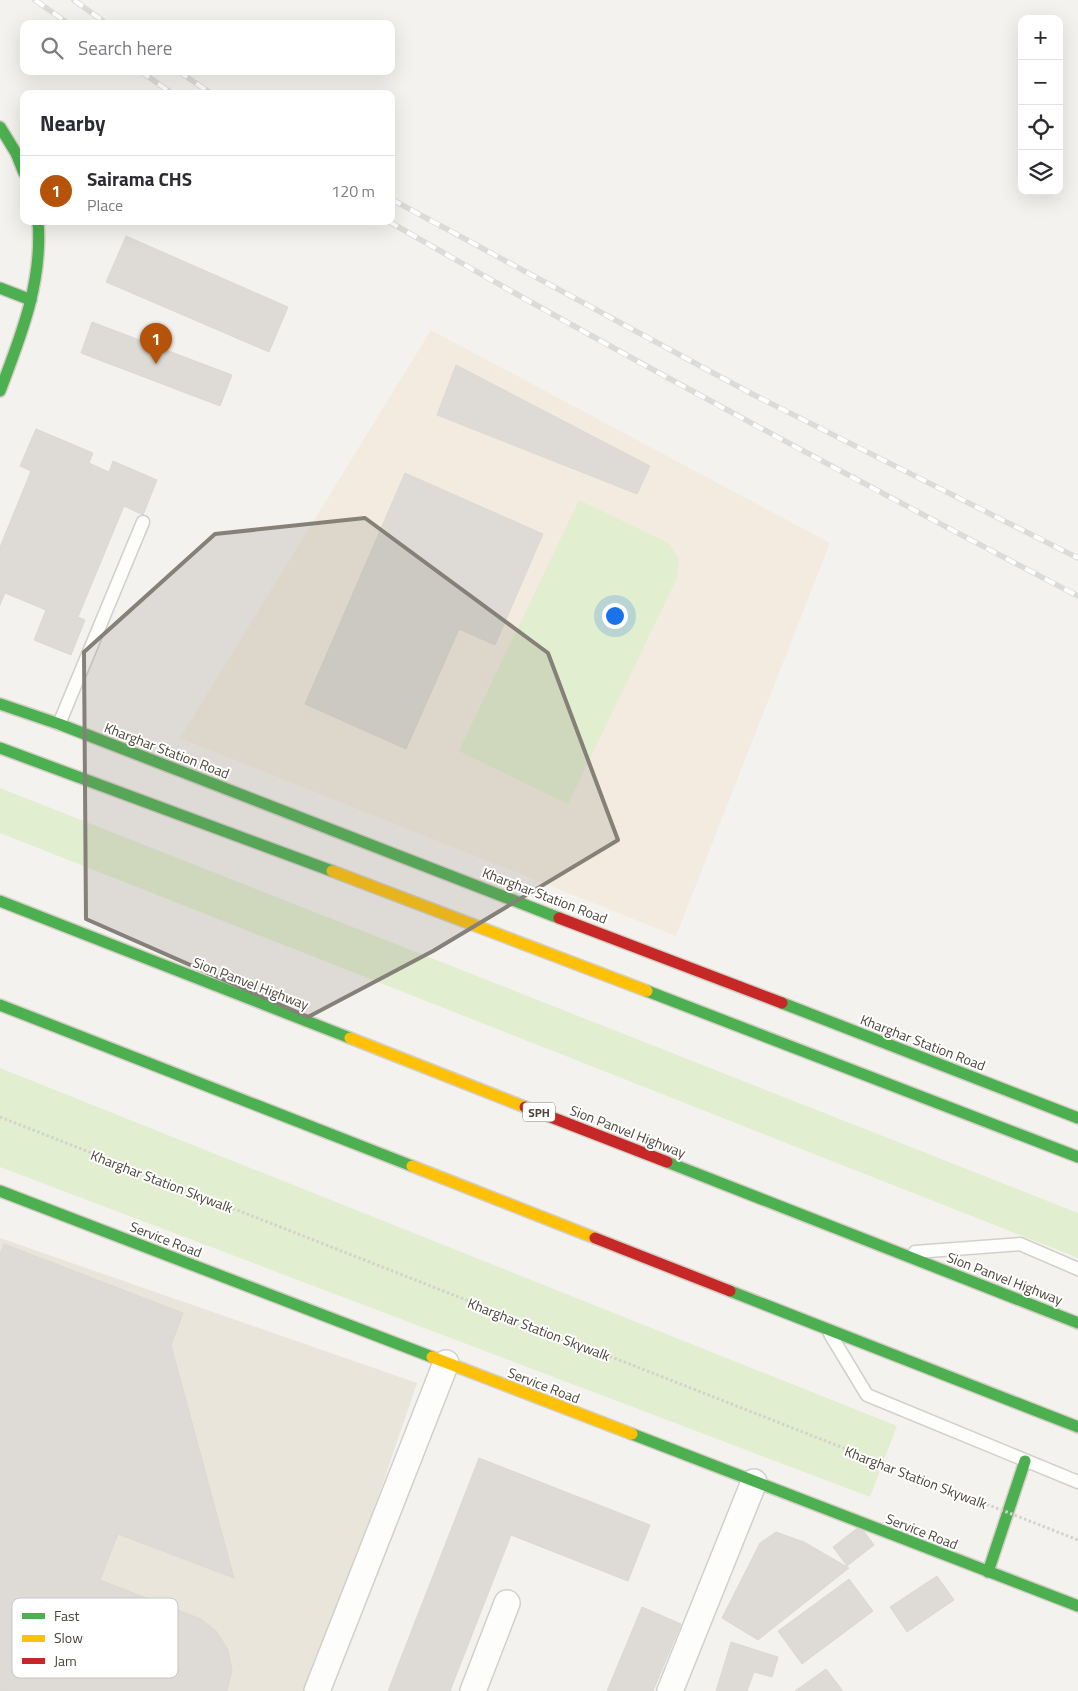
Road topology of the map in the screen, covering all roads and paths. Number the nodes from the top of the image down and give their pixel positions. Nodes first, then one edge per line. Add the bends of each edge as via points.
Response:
1 (0, 127) edge
2 (20, 163) edge
3 (39, 225) edge
4 (0, 288) edge
5 (31, 300) junction
6 (0, 391) edge
7 (143, 522) dead end
8 (0, 704) edge
9 (59, 724) junction
10 (0, 748) edge
11 (0, 901) edge
12 (0, 1005) edge
13 (0, 1117) edge
14 (1078, 1118) edge
15 (1078, 1157) edge
16 (0, 1192) edge
17 (900, 1253) junction
18 (1078, 1269) edge
19 (1078, 1323) edge
20 (826, 1329) junction
21 (446, 1363) junction
22 (1078, 1427) edge
23 (1026, 1461) junction
24 (754, 1482) junction
25 (1078, 1482) edge
26 (1078, 1540) edge
27 (988, 1572) junction
28 (507, 1603) dead end
29 (1078, 1606) edge
30 (317, 1691) edge
31 (473, 1691) edge
32 (670, 1691) edge

1 - 2 main road
3 - 5 main road via 37,267
4 - 5 main road
5 - 6 main road
7 - 9 lane
8 - 9 main road, Kharghar Station Road
9 - 14 main road, Kharghar Station Road via 415,866
10 - 15 main road via 404,892
11 - 17 main road, Sion Panvel Highway / SPH
12 - 20 main road
13 - 26 path, Kharghar Station Skywalk, bridge
16 - 21 main road, Service Road
17 - 18 lane via 1020,1244
17 - 19 main road, Sion Panvel Highway / SPH
20 - 22 main road
20 - 23 lane via 867,1395
21 - 24 main road, Service Road
21 - 30 street
23 - 25 lane
23 - 27 main road
24 - 27 main road, Service Road
24 - 32 street
27 - 29 main road, Service Road
28 - 31 street

